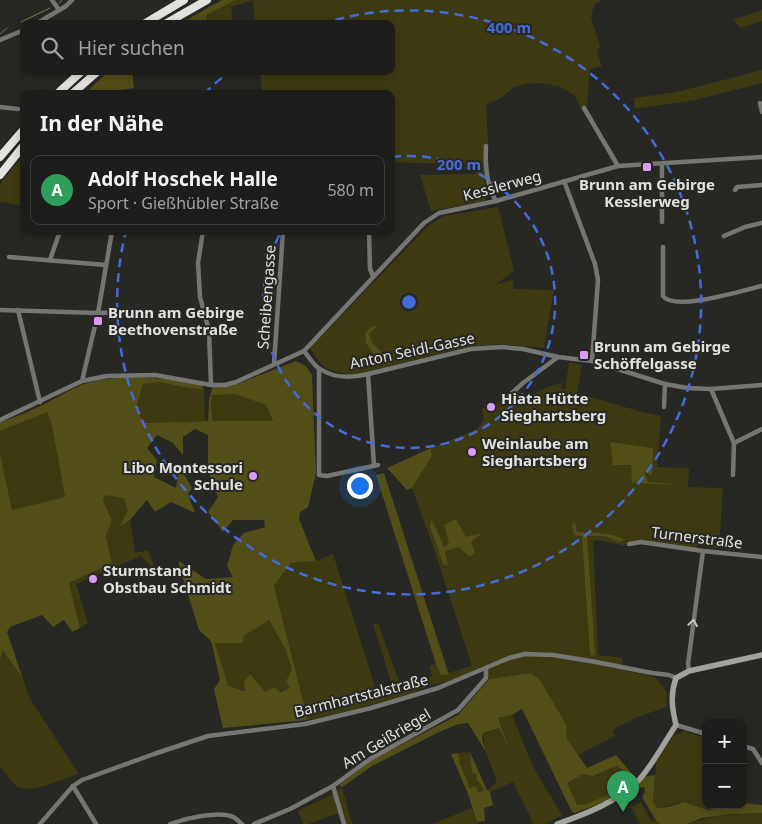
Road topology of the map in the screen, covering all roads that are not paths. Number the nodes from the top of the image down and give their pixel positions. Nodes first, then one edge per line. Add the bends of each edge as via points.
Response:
1 (52, 0) edge
2 (72, 0) edge
3 (184, 0) edge
4 (207, 0) edge
5 (59, 10) junction
6 (43, 20) edge
7 (151, 20) edge
8 (172, 20) edge
9 (20, 32) edge
10 (0, 40) edge
11 (78, 75) edge
12 (93, 75) edge
13 (61, 90) edge
14 (77, 90) edge
15 (760, 103) dead end
16 (0, 107) edge
17 (584, 108) dead end
18 (18, 109) dead end
19 (762, 112) edge
20 (20, 134) edge
21 (486, 146) dead end
22 (20, 150) edge
23 (0, 157) edge
24 (762, 157) edge
25 (662, 164) junction
26 (618, 166) junction
27 (0, 175) edge
28 (564, 181) junction
29 (762, 185) edge
30 (735, 190) dead end
31 (496, 201) junction
32 (662, 222) dead end
33 (762, 223) edge
34 (59, 235) edge
35 (111, 235) edge
36 (202, 235) edge
37 (283, 235) edge
38 (369, 235) edge
39 (724, 236) dead end
40 (663, 247) dead end
41 (9, 257) dead end
42 (50, 260) junction
43 (106, 265) junction
44 (373, 276) junction
45 (762, 286) edge
46 (0, 310) edge
47 (18, 310) junction
48 (143, 312) dead end
49 (98, 313) junction
50 (304, 351) junction
51 (558, 357) junction
52 (592, 361) junction
53 (274, 364) junction
54 (319, 369) junction
55 (368, 374) junction
56 (82, 381) junction
57 (211, 384) junction
58 (665, 384) junction
59 (762, 385) edge
60 (711, 389) junction
61 (504, 400) dead end
62 (40, 402) junction
63 (664, 407) dead end
64 (0, 420) edge
65 (762, 429) edge
66 (734, 442) junction
67 (733, 475) dead end
68 (629, 544) dead end
69 (703, 551) junction
70 (762, 557) edge
71 (762, 655) edge
72 (486, 669) junction
73 (689, 671) junction
74 (676, 678) junction
75 (676, 725) junction
76 (702, 733) edge
77 (747, 747) edge
78 (762, 761) edge
79 (73, 786) junction
80 (333, 786) junction
81 (40, 824) edge
82 (96, 824) edge
83 (170, 824) edge
84 (242, 824) edge
85 (254, 824) edge
86 (344, 824) edge
87 (557, 824) edge

1 - 5 street
2 - 5 street
3 - 7 highway
4 - 8 highway
5 - 6 street
9 - 10 street
11 - 13 highway
12 - 14 highway
15 - 19 street
16 - 18 street
17 - 26 street
20 - 23 highway
21 - 31 street via 490,191
22 - 27 highway
24 - 25 street, Kesslerweg
25 - 26 street, Kesslerweg
25 - 32 street
26 - 28 street, Kesslerweg
28 - 31 street, Kesslerweg
28 - 52 street via 596,264 598,280
29 - 30 street via 737,187
31 - 44 street, Kesslerweg via 439,214 424,223
33 - 39 street
34 - 42 street
35 - 43 street
36 - 57 street via 198,263 200,297 209,331
37 - 53 street, Scheibengasse
38 - 44 street
40 - 45 street via 666,300 696,301
41 - 42 street
42 - 43 street
43 - 49 street
44 - 50 street, Kesslerweg
46 - 47 street
47 - 49 street
47 - 62 street
48 - 49 street
49 - 56 street
50 - 53 street
50 - 54 street
51 - 52 street, Anton Seidl-Gasse
51 - 55 street, Anton Seidl-Gasse via 523,349 471,349
51 - 61 street
52 - 58 street, Anton Seidl-Gasse
53 - 57 street via 236,382
54 - 55 street, Anton Seidl-Gasse via 340,377
54 - 55 street via 319,475 327,476 376,465
56 - 57 street via 107,376 155,375
56 - 62 street
58 - 60 street, Anton Seidl-Gasse
58 - 63 street
59 - 60 street, Anton Seidl-Gasse
60 - 66 street
62 - 64 street
65 - 66 street
66 - 67 street
68 - 69 street, Turnerstraße via 640,542
69 - 70 street, Turnerstraße
73 -> 69 street
71 - 73 main road
72 - 74 street, Barmhartstalstraße via 525,654 553,655
72 - 79 street, Barmhartstalstraße via 438,688 305,724 208,736 82,780
72 - 80 street, Am Geißriegel via 486,678 458,710 370,759
73 - 74 main road
74 - 75 main road via 671,702
75 - 76 street
75 - 87 main road via 630,788 610,801
77 - 78 street via 753,749
79 - 81 street, Barmhartstalstraße
79 - 82 street
80 - 85 street, Am Geißriegel
80 - 86 street
83 - 84 street via 211,815 232,816

